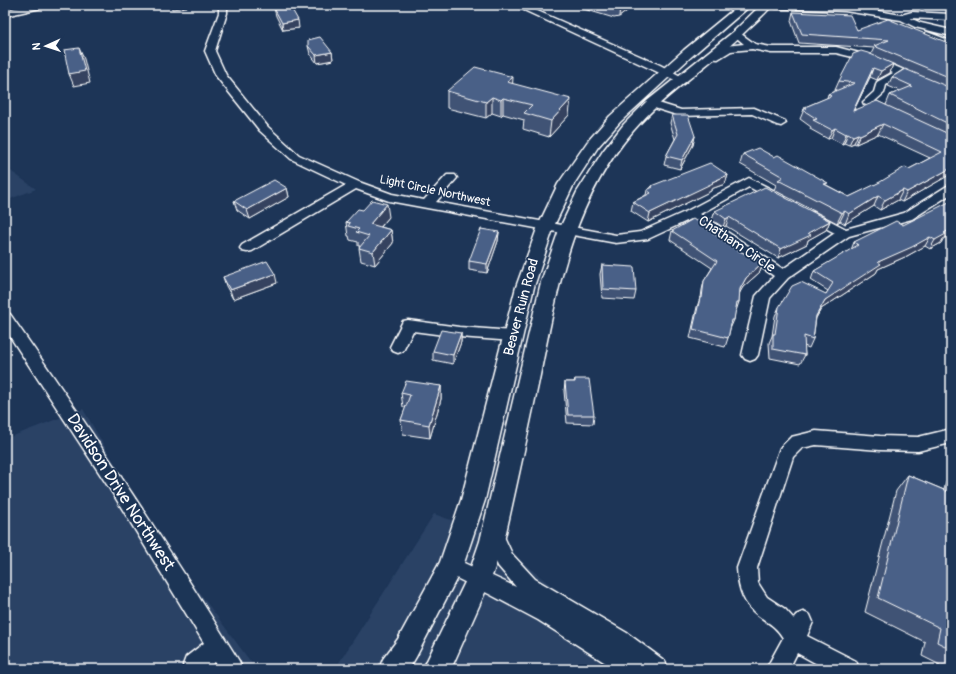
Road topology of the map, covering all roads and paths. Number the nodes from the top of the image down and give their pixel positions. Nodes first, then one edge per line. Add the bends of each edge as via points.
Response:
1 (42, 5) edge
2 (223, 5) edge
3 (517, 5) edge
4 (542, 5) edge
5 (746, 5) edge
6 (766, 5) edge
7 (776, 5) edge
8 (823, 7) junction
9 (529, 10) junction
10 (5, 13) edge
11 (797, 13) edge
12 (828, 15) junction
13 (951, 17) edge
14 (856, 18) dead end
15 (903, 18) junction
16 (951, 33) edge
17 (737, 34) junction
18 (951, 44) edge
19 (752, 46) junction
20 (709, 56) junction
21 (669, 72) junction
22 (901, 72) junction
23 (681, 79) junction
24 (951, 94) edge
25 (652, 104) junction
26 (896, 116) edge
27 (781, 123) dead end
28 (451, 178) dead end
29 (355, 185) junction
30 (951, 189) edge
31 (427, 204) junction
32 (691, 214) junction
33 (546, 226) junction
34 (567, 230) junction
35 (844, 233) junction
36 (247, 248) dead end
37 (783, 275) junction
38 (5, 318) edge
39 (512, 336) junction
40 (398, 347) dead end
41 (750, 355) dead end
42 (951, 436) edge
43 (494, 536) junction
44 (451, 566) junction
45 (479, 579) junction
46 (799, 631) junction
47 (217, 646) junction
48 (828, 663) edge
49 (194, 665) dead end
50 (231, 669) edge
51 (393, 669) edge
52 (437, 669) edge
53 (634, 669) edge
54 (657, 669) edge
55 (777, 669) edge
56 (848, 669) edge

1 - 10 street
2 - 29 street, Light Circle Northwest via 223,13 210,52 221,76 264,129 295,157
3 - 9 street
4 - 9 street
5 - 21 main road, Beaver Ruin Road
6 - 17 main road, Beaver Ruin Road
7 - 8 street
8 - 12 street
8 - 15 street via 845,8
9 - 21 street
11 - 12 street
12 - 14 street
13 - 15 street via 912,15
15 - 16 street via 918,25
15 - 18 street via 900,25
17 - 19 street
17 - 20 main road, Beaver Ruin Road
19 - 20 street via 728,48 718,56
19 - 22 street via 771,50 836,50 868,58
20 - 23 main road, Beaver Ruin Road
21 - 23 street
21 - 33 main road, Beaver Ruin Road via 615,119 593,144 566,184
22 - 24 street
22 - 26 street via 881,84 879,93 868,102
23 - 25 main road, Beaver Ruin Road
25 - 27 street via 680,113 754,111
25 - 34 main road, Beaver Ruin Road via 610,151 585,192
28 - 31 street
29 - 31 street, Light Circle Northwest via 388,197
29 - 36 street
30 - 35 street, Chatham Circle via 908,216
31 - 33 street, Light Circle Northwest
32 - 34 street, Chatham Circle via 643,236 616,239
32 - 35 street, Chatham Circle via 749,182
32 - 37 street, Chatham Circle
33 - 34 street, Light Circle Northwest
33 - 39 main road, Beaver Ruin Road via 525,287
34 - 43 main road, Beaver Ruin Road via 550,282
35 - 37 street, Chatham Circle
37 - 41 street, Chatham Circle via 763,296
38 - 47 street, Davidson Drive Northwest via 51,384
39 - 40 street via 408,325
39 - 44 main road, Beaver Ruin Road via 473,500
42 - 46 street via 918,444 816,438 797,442 786,453 747,568 748,586 760,604 778,616 789,629
43 - 45 main road, Beaver Ruin Road
43 - 54 street via 504,560 528,586 620,640
44 - 45 street
44 - 51 main road, Beaver Ruin Road
45 - 52 main road, Beaver Ruin Road
45 - 53 street via 555,619
46 - 48 street
46 - 55 street
47 - 49 street
47 - 50 street, Davidson Drive Northwest
48 - 56 street

